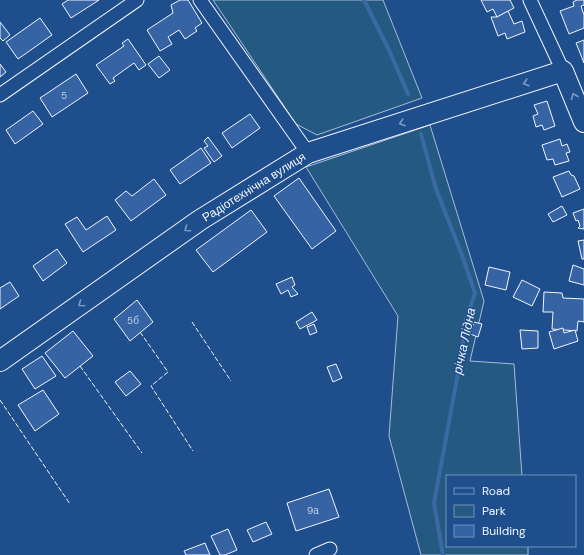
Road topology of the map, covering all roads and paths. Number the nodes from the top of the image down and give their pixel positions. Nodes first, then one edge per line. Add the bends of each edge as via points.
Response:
1 (137, 0) edge
2 (200, 0) edge
3 (530, 0) edge
4 (563, 71) junction
5 (0, 95) edge
6 (584, 122) edge
7 (308, 153) junction
8 (0, 362) edge
9 (330, 549) dead end
10 (316, 555) edge

1 - 5 street
2 - 7 street
3 - 4 street
6 -> 4 main road
4 -> 7 main road, Радіотехнічна вулиця
7 -> 8 main road, Радіотехнічна вулиця via 200,220
9 - 10 street

